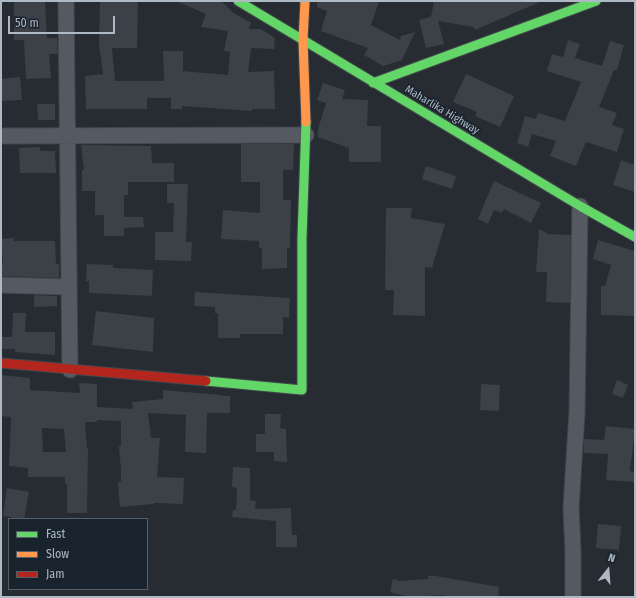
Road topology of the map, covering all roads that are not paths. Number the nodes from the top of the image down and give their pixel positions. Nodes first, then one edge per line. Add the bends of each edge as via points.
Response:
1 (66, 1) edge
2 (238, 1) edge
3 (305, 1) edge
4 (596, 1) edge
5 (303, 40) junction
6 (373, 83) junction
7 (306, 135) junction
8 (1, 136) edge
9 (66, 137) junction
10 (580, 206) junction
11 (635, 236) edge
12 (1, 285) edge
13 (68, 287) junction
14 (1, 363) edge
15 (70, 370) junction
16 (573, 597) edge

1 - 9 street
2 - 5 street, Maharlika Highway
3 - 5 street
4 - 6 street
5 - 6 street, Maharlika Highway
5 - 7 street
6 - 10 street, Maharlika Highway
7 - 9 street
7 - 15 street via 302,238 302,390
8 - 9 street
9 - 13 street
10 - 11 street, Maharlika Highway
10 - 16 street via 578,412 571,508
12 - 13 street
13 - 15 street
14 - 15 street

